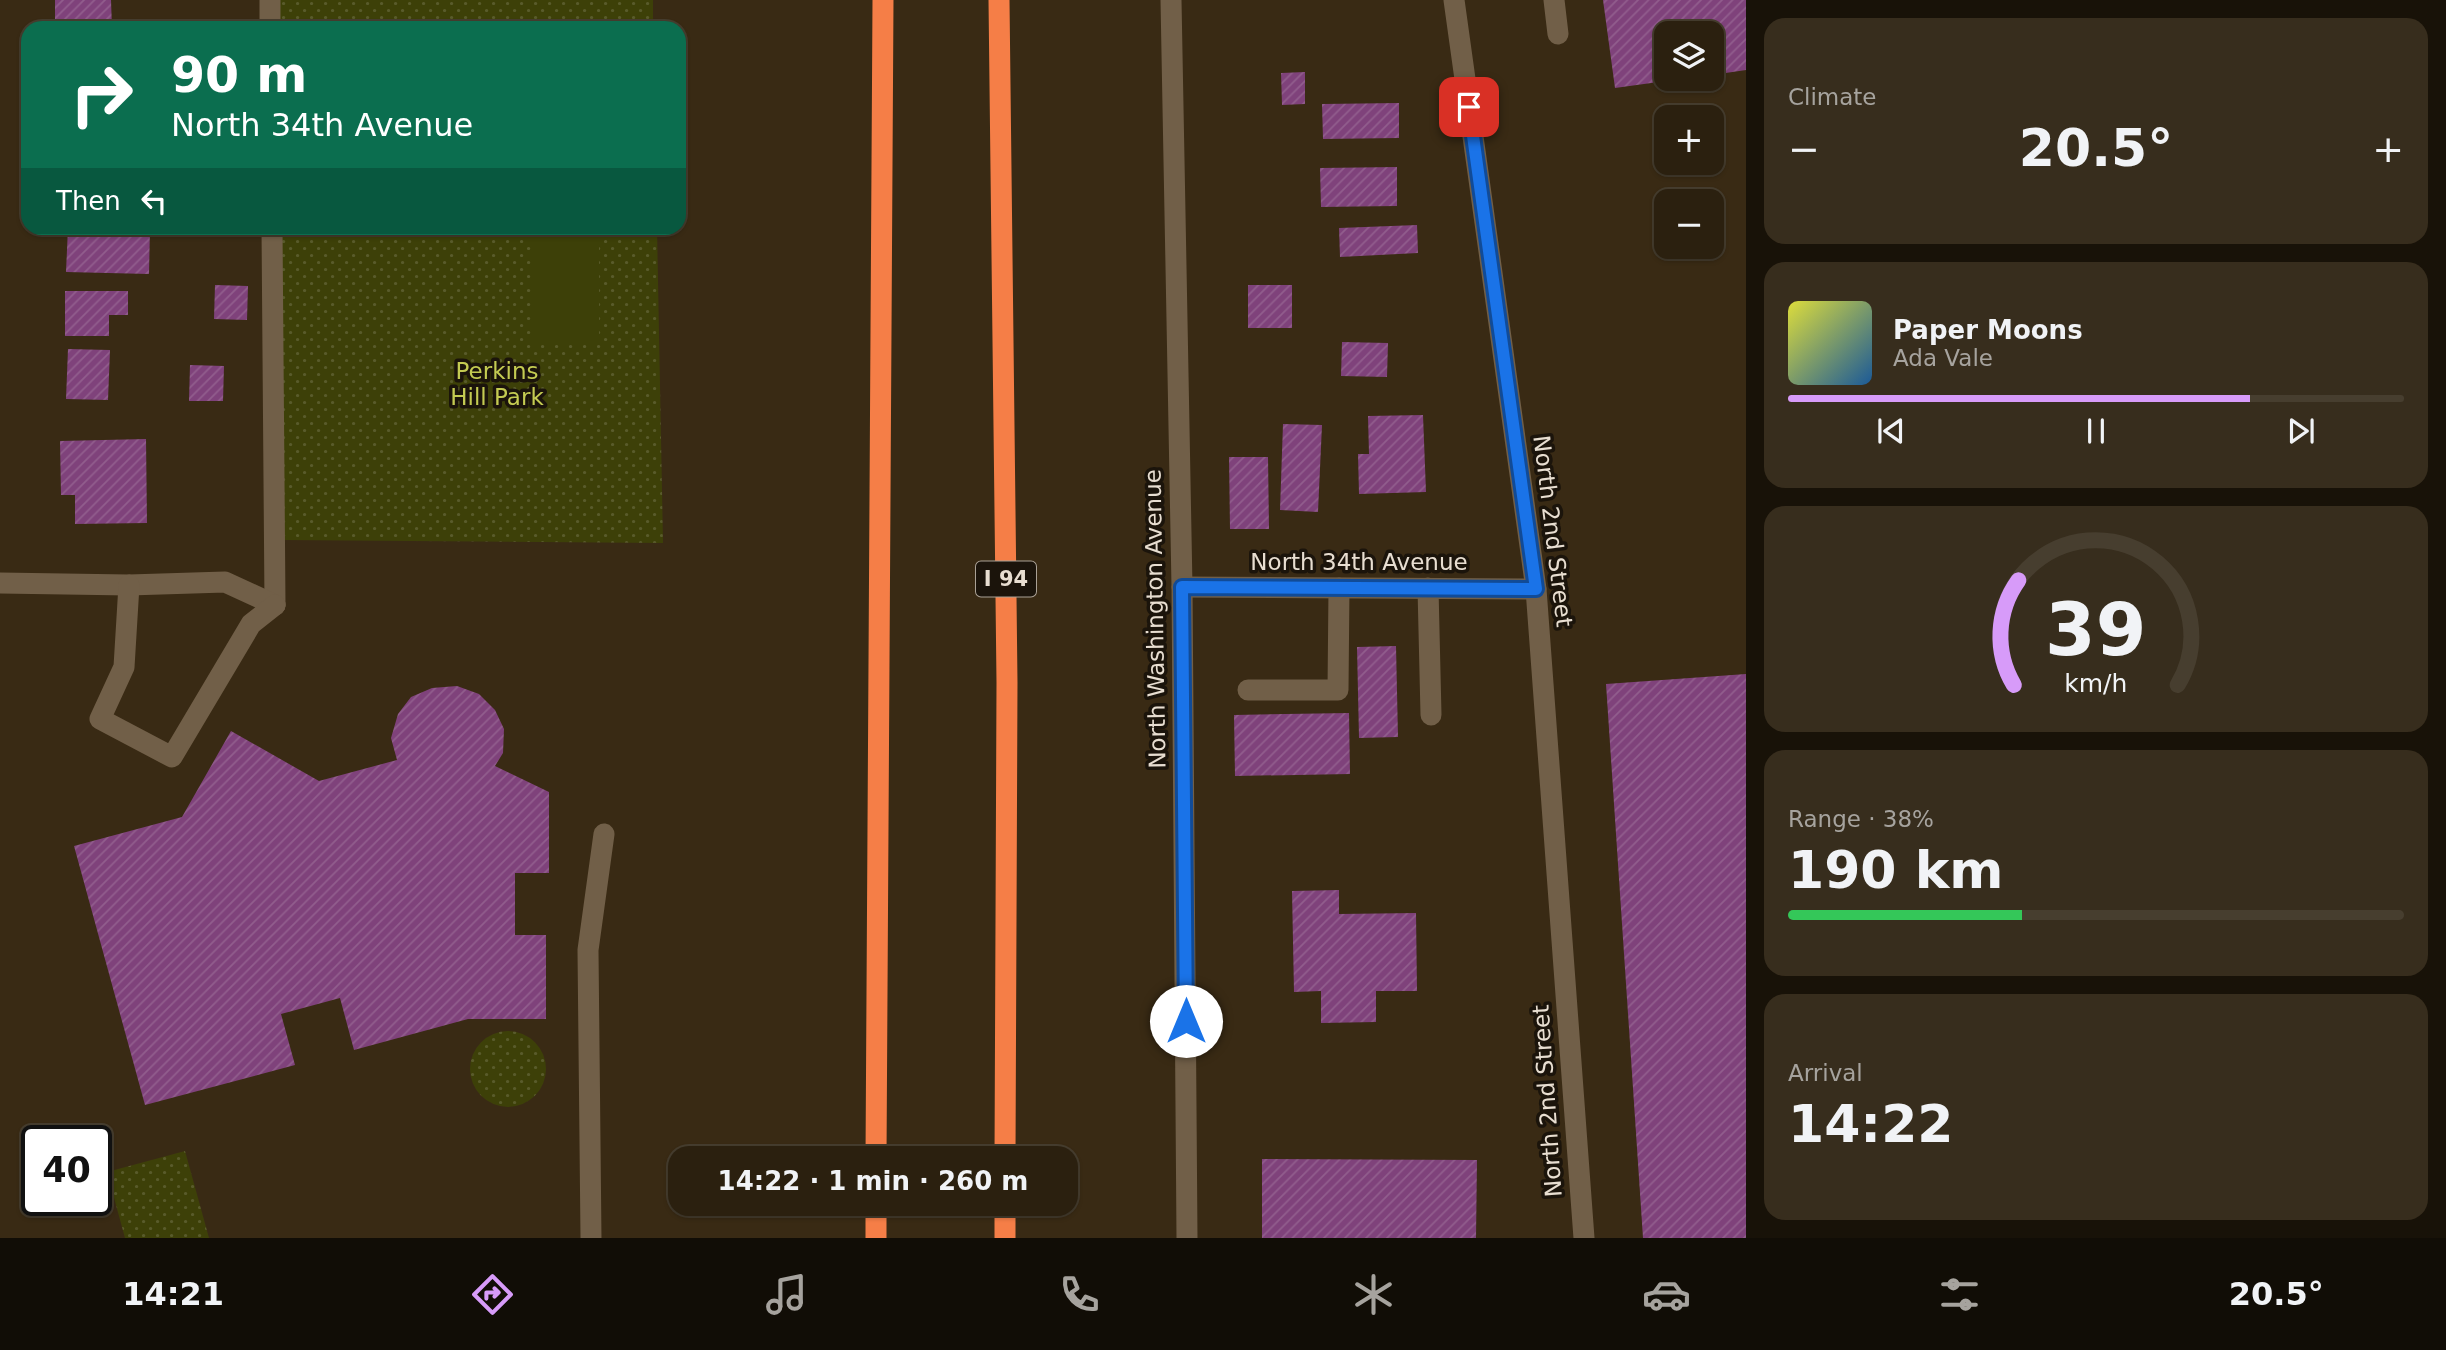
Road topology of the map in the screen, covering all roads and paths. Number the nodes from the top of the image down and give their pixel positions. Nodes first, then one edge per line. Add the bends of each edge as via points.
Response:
1 (270, 0) edge
2 (883, 0) edge
3 (999, 0) edge
4 (1171, 0) edge
5 (1454, 0) edge
6 (1554, 0) edge
7 (270, 21) edge
8 (1558, 34) dead end
9 (272, 235) edge
10 (0, 583) edge
11 (129, 585) junction
12 (1182, 587) junction
13 (1339, 588) junction
14 (1428, 588) junction
15 (1536, 589) junction
16 (275, 605) junction
17 (1248, 690) dead end
18 (1431, 715) dead end
19 (604, 834) dead end
20 (877, 1146) edge
21 (1005, 1146) edge
22 (876, 1216) edge
23 (1005, 1216) edge
24 (591, 1238) edge
25 (876, 1238) edge
26 (1005, 1238) edge
27 (1187, 1238) edge
28 (1584, 1238) edge

1 - 7 street
2 - 20 highway
3 - 21 highway, I 94 via 1007,682
4 - 12 street, North Washington Avenue
5 - 15 street, North 2nd Street
6 - 8 street
9 - 16 street
10 - 11 street
11 - 16 street via 225,582
11 - 16 street via 124,667 100,719 172,757 251,624
12 - 13 street, North 34th Avenue
12 - 27 street, North Washington Avenue
13 - 14 street, North 34th Avenue
13 - 17 street via 1338,690
14 - 15 street, North 34th Avenue
14 - 18 street
15 - 28 street, North 2nd Street
19 - 24 street via 588,950
22 - 25 highway
23 - 26 highway

